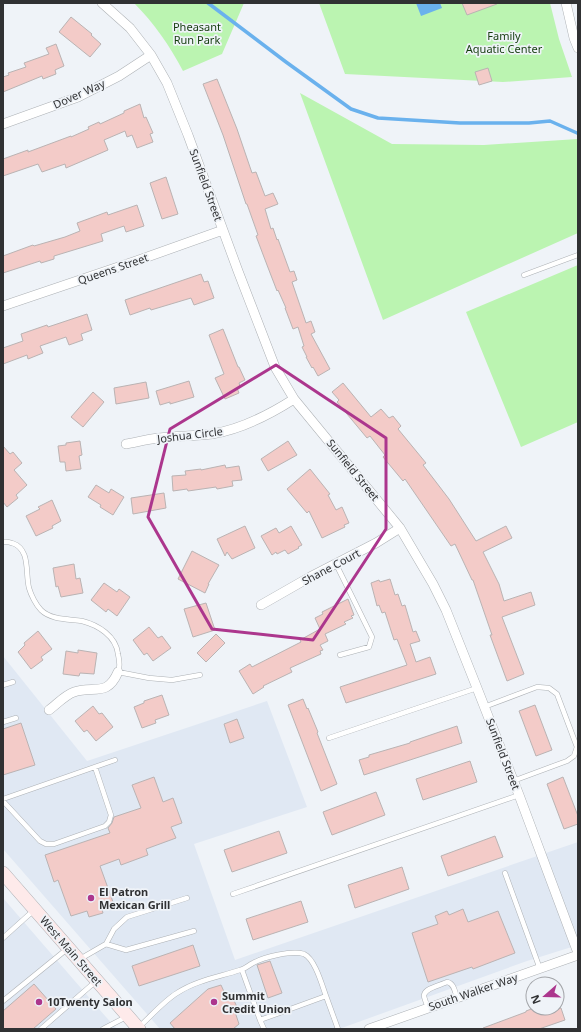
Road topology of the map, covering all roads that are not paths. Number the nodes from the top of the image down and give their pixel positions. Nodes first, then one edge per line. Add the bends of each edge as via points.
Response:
1 (102, 3) edge
2 (566, 3) edge
3 (578, 48) edge
4 (151, 55) junction
5 (3, 124) edge
6 (223, 230) junction
7 (578, 255) edge
8 (524, 276) dead end
9 (3, 306) edge
10 (294, 399) junction
11 (126, 444) dead end
12 (400, 528) junction
13 (3, 542) edge
14 (336, 564) junction
15 (261, 605) dead end
16 (340, 655) dead end
17 (118, 672) junction
18 (200, 676) dead end
19 (13, 682) dead end
20 (3, 685) edge
21 (477, 688) junction
22 (484, 707) junction
23 (49, 710) dead end
24 (16, 718) dead end
25 (3, 722) edge
26 (328, 738) dead end
27 (115, 760) dead end
28 (95, 767) junction
29 (513, 781) junction
30 (519, 795) junction
31 (3, 800) edge
32 (3, 873) edge
33 (505, 873) dead end
34 (233, 894) dead end
35 (187, 898) dead end
36 (35, 910) junction
37 (194, 931) dead end
38 (3, 938) edge
39 (106, 944) junction
40 (68, 948) junction
41 (578, 954) edge
42 (78, 960) junction
43 (540, 969) junction
44 (242, 970) junction
45 (97, 981) junction
46 (326, 996) junction
47 (457, 998) junction
48 (3, 1001) edge
49 (428, 1008) junction
50 (128, 1017) junction
51 (260, 1020) junction
52 (138, 1028) edge
53 (41, 1029) edge
54 (103, 1029) edge
55 (264, 1029) edge
56 (338, 1029) edge
57 (372, 1029) edge

1 - 4 street, Sunfield Street via 130,28
2 - 3 street
4 - 5 street, Dover Way via 78,97
4 - 6 street, Sunfield Street via 167,83
6 - 9 street, Queens Street
6 - 10 street, Sunfield Street via 275,367
7 - 8 lane
10 - 11 street, Joshua Circle via 246,425 232,429 212,434 160,438
10 - 12 street, Sunfield Street
12 - 14 street, Shane Court via 376,544
12 - 21 street, Sunfield Street via 446,610
13 - 17 lane via 16,544 25,554 29,589 42,611 57,618 82,621 96,626 111,637 118,650
14 - 15 street, Shane Court
14 - 16 lane via 372,637 369,647
17 - 18 lane via 172,680
17 - 23 street via 115,680 101,690 82,689
19 - 20 lane
21 - 22 street, Sunfield Street
21 - 26 lane
22 - 29 street, Sunfield Street
22 - 29 lane via 537,687 549,688 557,694 576,747 574,756
24 - 25 lane
27 - 28 lane
28 - 31 lane
28 - 31 lane via 111,815 105,826 54,844 46,844 40,841
29 - 30 street, Sunfield Street
30 - 34 lane
30 - 41 street, Sunfield Street
32 - 36 main road, West Main Street
33 - 43 lane
35 - 39 lane via 127,917 114,929
36 - 38 lane
36 - 40 main road, West Main Street
37 - 39 lane via 126,950
39 - 42 lane
40 - 42 main road, West Main Street
40 - 48 lane
41 - 43 street, South Walker Way
42 - 45 main road, West Main Street
43 - 47 street, South Walker Way
44 - 46 lane via 271,956 303,954 310,959
44 - 51 lane
44 - 52 lane via 210,978 184,989
45 - 50 main road, West Main Street
45 - 53 lane
46 - 51 lane
46 - 56 lane
47 - 49 street, South Walker Way
47 - 49 lane via 452,985 447,982 427,990 424,996
49 - 57 street, South Walker Way
50 - 52 main road, West Main Street
50 - 54 lane
51 - 55 lane

